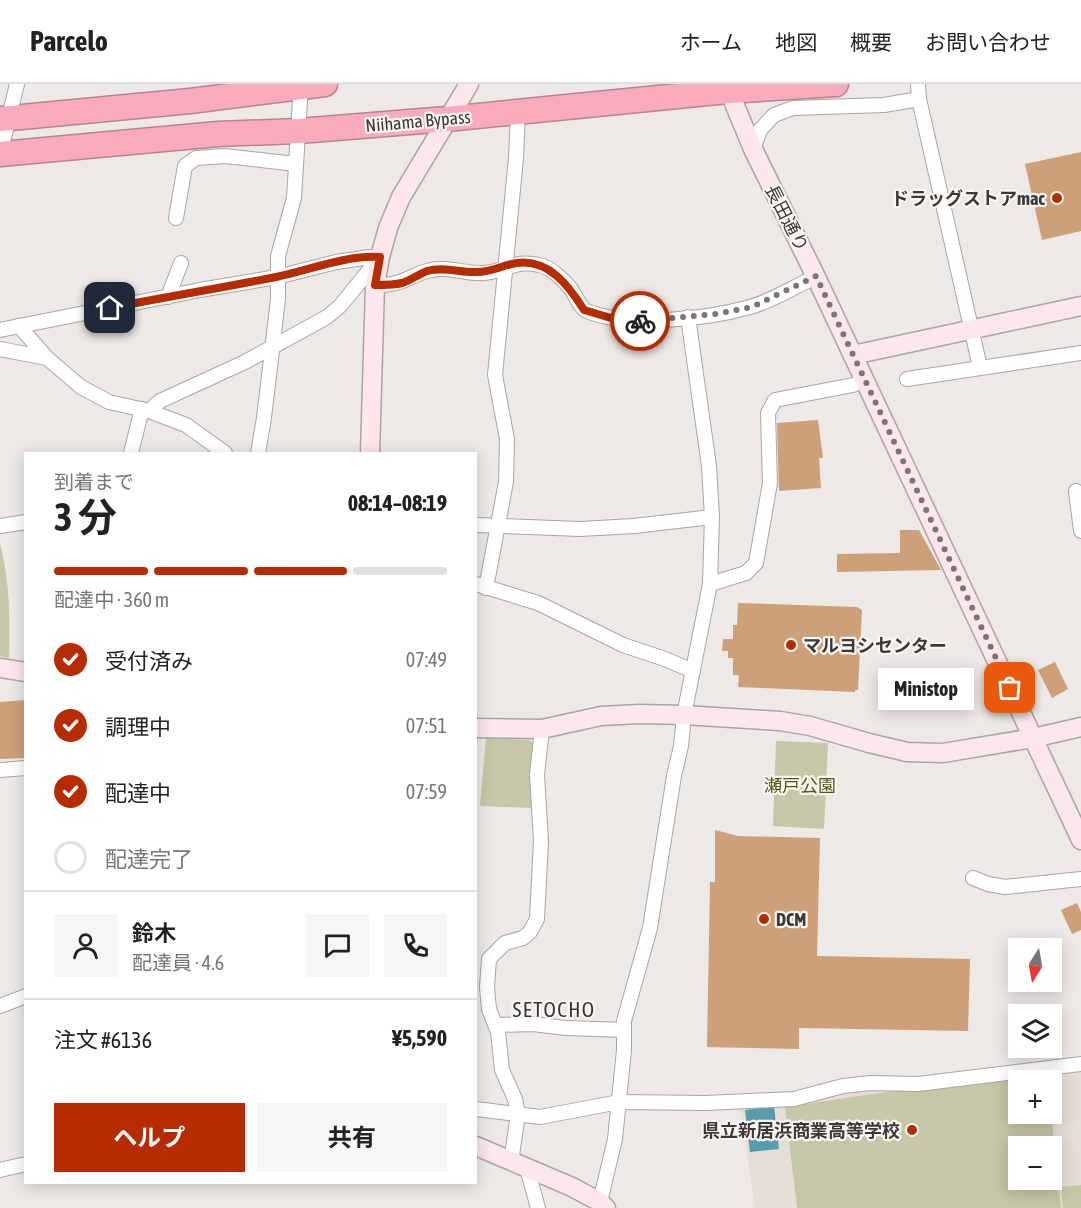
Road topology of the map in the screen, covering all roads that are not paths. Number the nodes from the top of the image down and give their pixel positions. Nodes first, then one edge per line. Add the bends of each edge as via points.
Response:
1 (17, 84) edge
2 (325, 84) edge
3 (469, 84) edge
4 (836, 84) edge
5 (918, 84) edge
6 (301, 85) edge
7 (727, 88) edge
8 (189, 93) edge
9 (919, 99) junction
10 (518, 111) junction
11 (5, 118) edge
12 (447, 119) junction
13 (299, 131) junction
14 (753, 149) junction
15 (0, 154) edge
16 (296, 164) junction
17 (176, 218) dead end
18 (380, 257) junction
19 (181, 264) dead end
20 (506, 266) junction
21 (816, 276) junction
22 (277, 277) junction
23 (375, 285) junction
24 (168, 297) junction
25 (1081, 306) edge
26 (688, 317) junction
27 (19, 326) junction
28 (970, 329) junction
29 (0, 330) edge
30 (272, 346) junction
31 (0, 348) edge
32 (1081, 353) edge
33 (853, 356) junction
34 (47, 358) junction
35 (980, 368) junction
36 (907, 379) dead end
37 (864, 380) junction
38 (145, 410) junction
39 (131, 452) edge
40 (224, 452) edge
41 (258, 452) edge
42 (370, 452) edge
43 (1076, 490) dead end
44 (711, 517) junction
45 (24, 522) edge
46 (477, 525) edge
47 (0, 526) edge
48 (497, 526) junction
49 (1081, 531) edge
50 (710, 584) junction
51 (481, 586) edge
52 (0, 668) edge
53 (693, 671) junction
54 (24, 672) edge
55 (684, 715) junction
56 (1081, 727) edge
57 (477, 728) edge
58 (543, 729) junction
59 (1034, 738) junction
60 (24, 768) edge
61 (0, 770) edge
62 (1081, 840) edge
63 (973, 878) dead end
64 (1081, 879) edge
65 (482, 959) edge
66 (24, 997) edge
67 (0, 1006) edge
68 (482, 1006) edge
69 (496, 1025) junction
70 (624, 1030) junction
71 (1081, 1064) edge
72 (619, 1102) junction
73 (477, 1109) edge
74 (518, 1114) junction
75 (477, 1146) edge
76 (24, 1164) edge
77 (519, 1165) junction
78 (0, 1170) edge
79 (603, 1205) edge
80 (538, 1208) edge

1 - 11 street
2 - 6 highway
3 - 12 street
4 - 7 highway, Niihama Bypass
5 - 9 street
6 - 8 highway
6 - 13 street
7 - 10 highway, Niihama Bypass
7 - 14 street, 長田通り
8 - 11 highway
9 - 14 street via 884,105 793,108 774,115 760,130
9 - 28 street
10 - 12 highway, Niihama Bypass
10 - 20 street
11 - 15 street
12 - 13 highway, Niihama Bypass
12 - 18 street via 401,197
13 - 15 highway, Niihama Bypass via 218,134
13 - 16 street
14 - 21 street, 長田通り
16 - 17 street via 225,156 196,158 185,166
16 - 22 street via 294,198 278,256
18 - 22 street via 336,262
18 - 23 street
18 - 30 street via 327,317
19 - 24 street
20 - 23 street via 474,273 428,270 403,283
20 - 26 street via 519,262 542,265 561,278 584,310 611,318 641,321
20 - 48 street via 495,375 507,439 506,482
21 - 26 street via 752,307
21 - 33 street, 長田通り
22 - 24 street
22 - 30 street
23 - 42 street
24 - 27 street
25 - 28 street
26 - 44 street via 709,466
27 - 29 street
27 - 34 street
28 - 33 street
28 - 35 street
30 - 38 street
30 - 41 street
31 - 34 street
32 - 35 street
33 - 37 street, 長田通り
34 - 38 street via 81,387 109,402
35 - 36 street
37 - 50 street via 775,400 768,413 770,483 756,563 746,573
37 - 59 street, 長田通り
38 - 39 street
38 - 40 street via 186,425
43 - 49 street
44 - 48 street via 580,529
44 - 50 street
45 - 47 street
46 - 48 street
48 - 51 street
50 - 53 street
51 - 53 street via 538,603 623,645
52 - 54 street
53 - 55 street
55 - 58 street via 601,716
55 - 59 street via 800,724 908,752 965,751
55 - 70 street via 650,928
56 - 59 street
57 - 58 street
58 - 65 street via 537,775 541,841 537,919 523,939 505,944
59 - 62 street, 長田通り
60 - 61 street
63 - 64 street via 1005,887
65 - 68 street via 487,987
66 - 67 street
68 - 69 street
69 - 70 street
69 - 74 street via 502,1070
70 - 72 street
71 - 72 street via 918,1084 843,1086 794,1099
72 - 74 street via 540,1117
72 - 79 street
73 - 74 street
74 - 77 street
75 - 77 street
76 - 78 street
77 - 79 street
77 - 80 street

